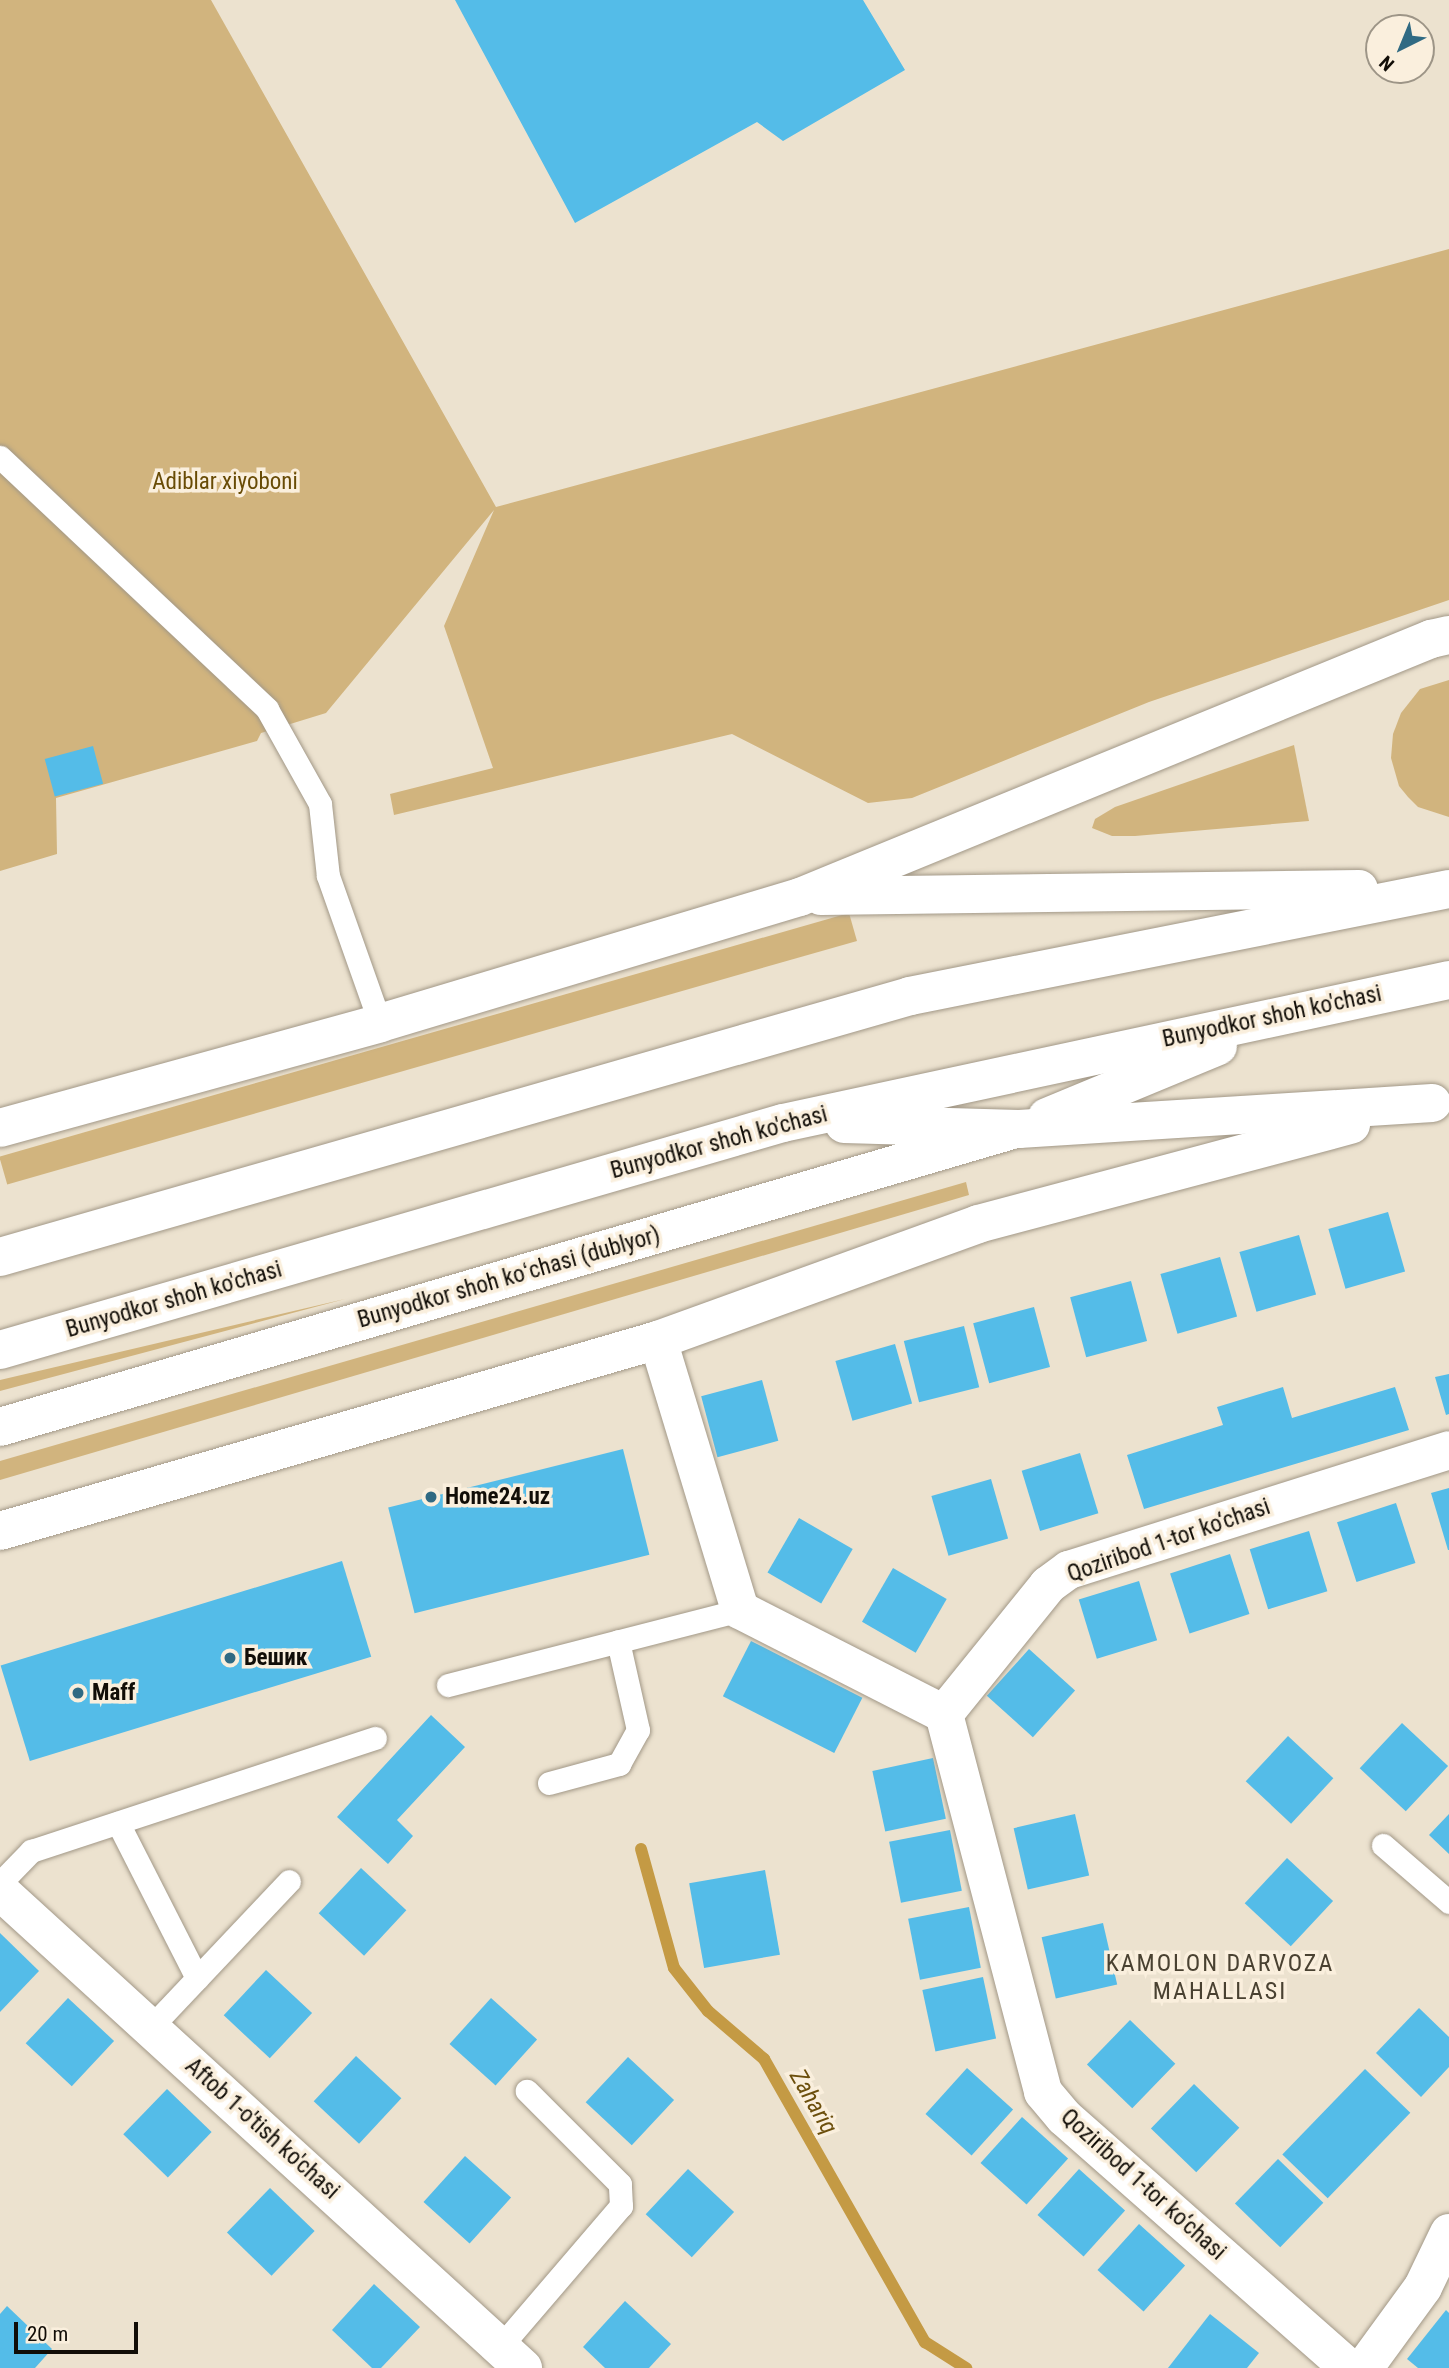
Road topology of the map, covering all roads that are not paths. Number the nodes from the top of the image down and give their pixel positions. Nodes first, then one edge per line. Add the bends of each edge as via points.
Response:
1 (0, 457) edge
2 (1449, 635) edge
3 (1449, 888) edge
4 (800, 897) junction
5 (1449, 980) edge
6 (1310, 1008) junction
7 (380, 1023) junction
8 (1441, 1101) edge
9 (783, 1123) junction
10 (0, 1128) edge
11 (1019, 1129) junction
12 (0, 1256) edge
13 (658, 1340) junction
14 (0, 1350) edge
15 (0, 1427) edge
16 (1449, 1450) edge
17 (0, 1531) edge
18 (740, 1610) junction
19 (618, 1641) junction
20 (448, 1685) dead end
21 (944, 1714) junction
22 (375, 1738) dead end
23 (549, 1783) dead end
24 (117, 1823) junction
25 (1383, 1845) dead end
26 (289, 1881) dead end
27 (0, 1883) edge
28 (0, 1891) edge
29 (1449, 1902) edge
30 (197, 1978) junction
31 (150, 2028) junction
32 (527, 2091) dead end
33 (1449, 2233) edge
34 (512, 2357) edge
35 (1349, 2368) edge
36 (1364, 2368) edge

1 - 7 lane via 267,709 320,804 328,876
2 - 4 main road
3 - 4 main road
3 - 12 main road via 910,996
4 - 7 main road
5 - 6 main road, Bunyodkor shoh ko'chasi
6 - 9 main road, Bunyodkor shoh ko'chasi
6 - 11 main road
7 - 10 main road
8 - 11 main road
8 - 13 main road via 978,1224
9 - 11 main road
9 - 14 main road, Bunyodkor shoh ko'chasi
11 - 15 main road, Bunyodkor shoh koʻchasi (dublyor)
13 - 17 main road
13 - 18 main road
16 - 21 main road, Qoziribod 1-tor ko‘chasi via 1069,1570 1048,1585
18 - 19 lane
18 - 21 main road
19 - 20 lane
19 - 23 lane via 638,1730 619,1763
21 - 35 main road, Qoziribod 1-tor ko‘chasi via 1043,2092 1064,2117
22 - 24 lane
24 - 27 lane via 31,1851
24 - 30 lane
25 - 29 lane
26 - 30 lane
28 - 31 main road, Aftob 1-o'tish ko'chasi
30 - 31 lane
31 - 34 main road, Aftob 1-o'tish ko'chasi
32 - 34 lane via 620,2184 621,2206
33 - 36 main road via 1423,2287

